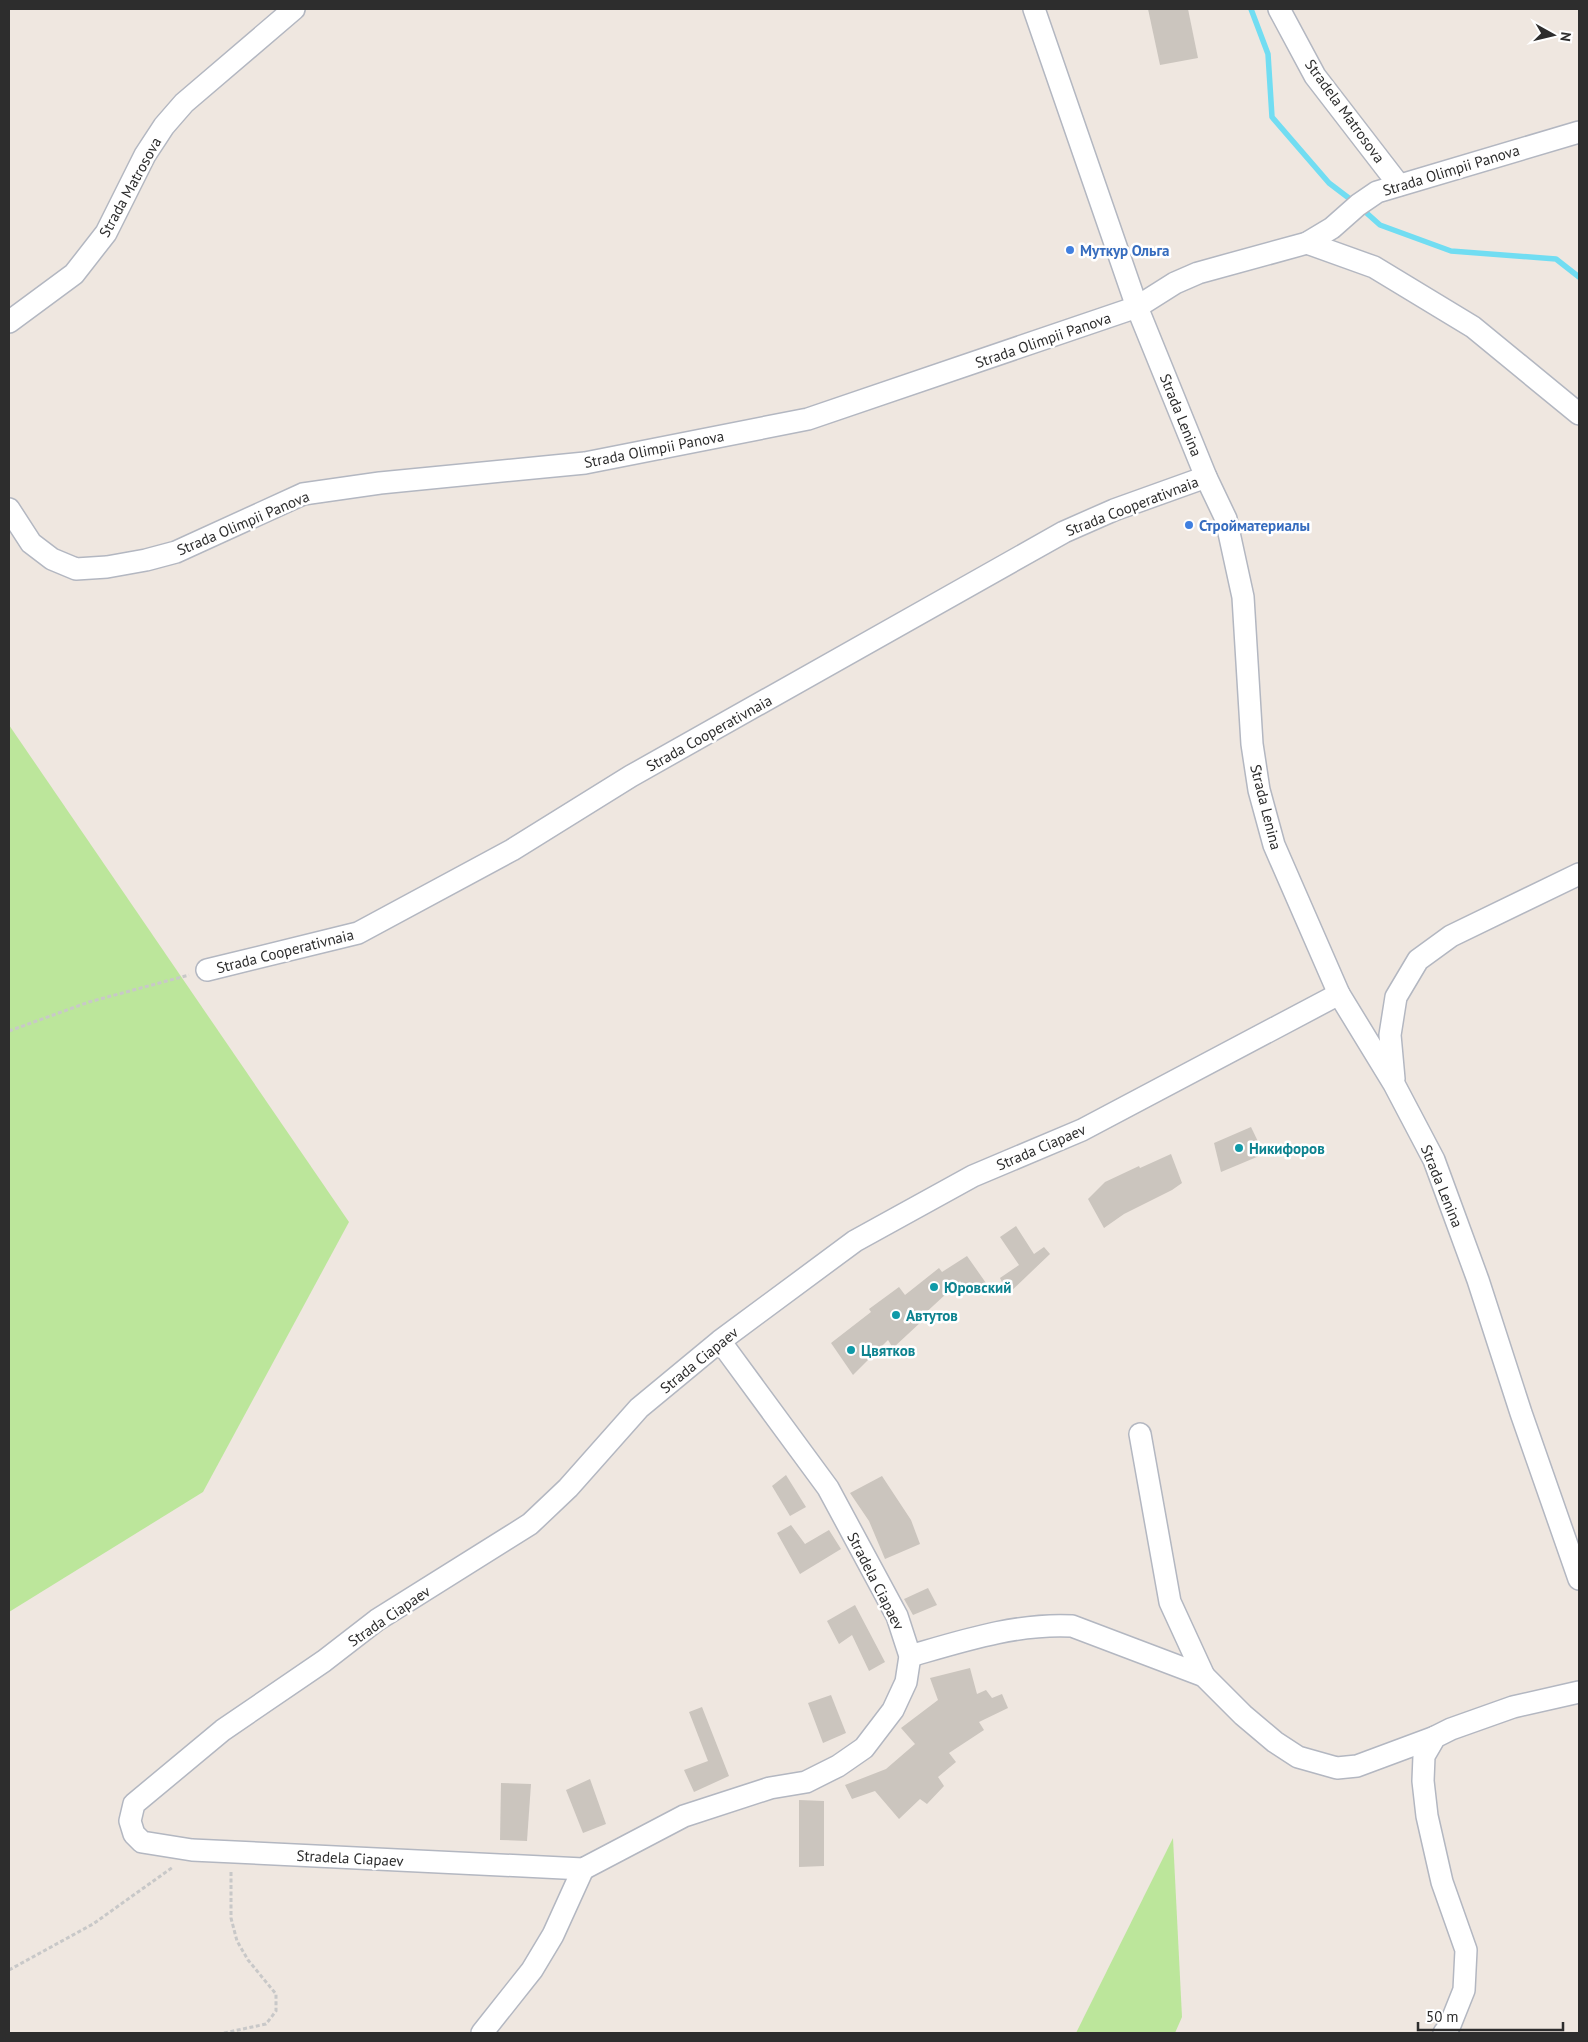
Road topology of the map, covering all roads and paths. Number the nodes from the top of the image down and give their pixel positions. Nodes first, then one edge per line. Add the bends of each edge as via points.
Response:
1 (294, 9) edge
2 (1034, 9) edge
3 (1279, 9) edge
4 (1579, 132) edge
5 (1399, 184) junction
6 (1308, 243) junction
7 (1137, 307) junction
8 (9, 322) edge
9 (1579, 414) edge
10 (1206, 477) junction
11 (9, 509) edge
12 (1579, 874) edge
13 (208, 970) joint
14 (1339, 994) junction
15 (9, 1031) edge
16 (1394, 1084) junction
17 (720, 1341) junction
18 (1140, 1434) dead end
19 (1579, 1580) edge
20 (910, 1656) junction
21 (1204, 1676) junction
22 (1579, 1692) edge
23 (1435, 1738) junction
24 (130, 1821) joint
25 (192, 1850) junction
26 (232, 1853) junction
27 (583, 1869) junction
28 (9, 1970) edge
29 (224, 2033) edge
30 (482, 2033) edge
31 (1444, 2033) edge

1 - 8 street, Strada Matrosova via 184,103 145,155 110,225 74,274
2 - 7 street, Strada Lenina
3 - 5 street, Stradela Matrosova via 1316,76
4 - 5 street, Strada Olimpii Panova
5 - 6 street, Strada Olimpii Panova via 1376,192
6 - 7 street, Strada Olimpii Panova via 1198,273
6 - 9 street via 1374,267 1473,327
7 - 10 street, Strada Lenina
7 - 11 street, Strada Olimpii Panova via 808,419 586,463 380,483 303,494 176,552 107,567 76,569 52,559 31,543
10 - 13 street, Strada Cooperativnaia via 1064,532 631,776 512,850 358,933
10 - 14 street, Strada Lenina via 1226,519 1239,573 1252,744 1259,790 1274,846
12 - 16 street via 1451,936 1418,960 1396,997 1390,1035
13 - 15 path via 89,1002
14 - 16 street, Strada Lenina
14 - 17 street, Strada Ciapaev via 1082,1130 973,1176 855,1241
16 - 19 street, Strada Lenina via 1434,1160
17 - 20 street, Stradela Ciapaev via 828,1488 897,1616
17 - 24 street, Strada Ciapaev via 639,1408 568,1488 530,1524 377,1620 324,1661 223,1730 134,1804
18 - 21 street via 1170,1602
20 - 21 street via 976,1637 1052,1625 1072,1626
20 - 27 street, Stradela Ciapaev via 906,1682 893,1710 864,1748 838,1766 806,1782 770,1788 684,1816
21 - 23 street via 1275,1742 1298,1757 1337,1768 1357,1766
22 - 23 street via 1513,1708 1458,1726
23 - 31 street via 1424,1756 1423,1782 1442,1882 1466,1950 1464,1990
24 - 25 street, Stradela Ciapaev via 134,1834 142,1842
25 - 26 street, Stradela Ciapaev
25 - 28 path via 158,1879 93,1924
26 - 27 street, Stradela Ciapaev
26 - 29 path via 230,1918 237,1941 248,1960 276,1994 276,2011 266,2024
27 - 30 street via 553,1935 532,1970

